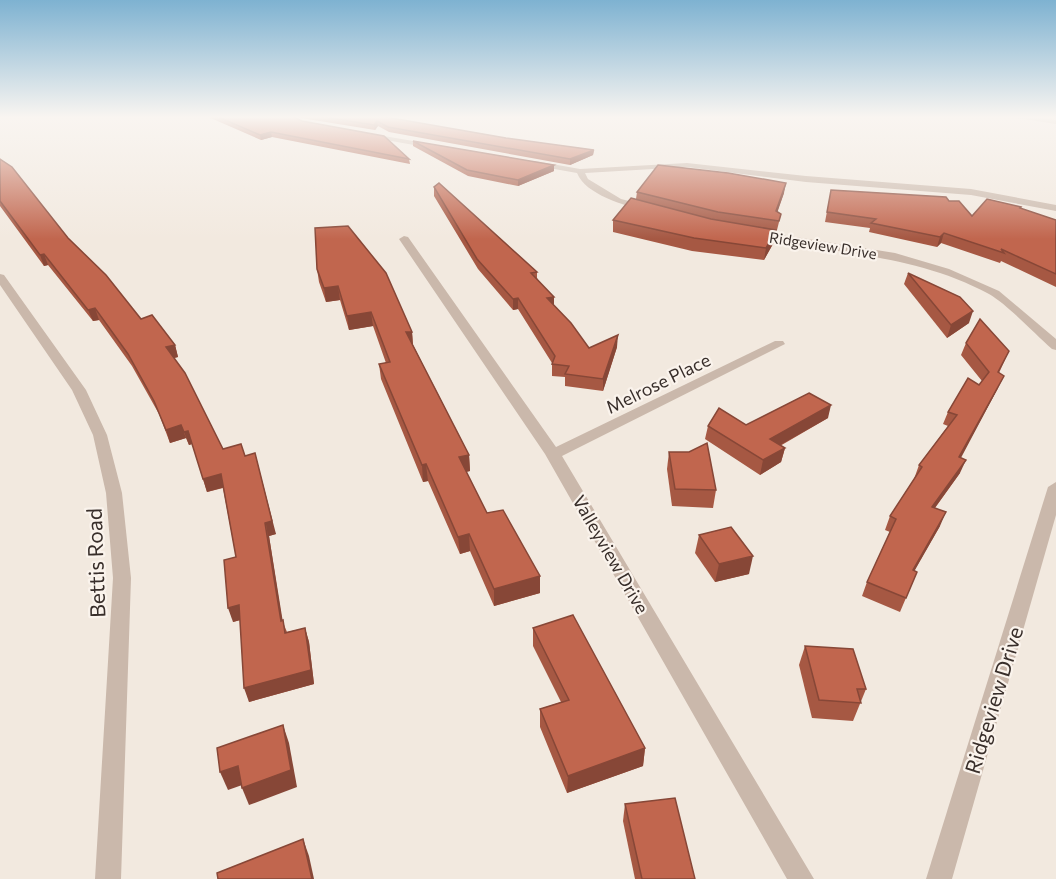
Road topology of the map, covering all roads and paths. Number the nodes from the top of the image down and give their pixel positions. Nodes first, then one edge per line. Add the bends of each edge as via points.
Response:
1 (522, 161) edge
2 (580, 171) junction
3 (1056, 208) edge
4 (653, 210) edge
5 (745, 232) edge
6 (404, 239) dead end
7 (0, 277) edge
8 (778, 344) dead end
9 (1056, 345) edge
10 (553, 454) junction
11 (1056, 487) edge
12 (108, 879) edge
13 (801, 879) edge
14 (939, 879) edge

1 - 2 street
2 - 3 street via 687,165 971,192
2 - 4 street via 584,180 618,201
5 - 9 street, Ridgeview Drive via 896,256 945,271 995,293
6 - 10 street, Valleyview Drive
7 - 12 street, Bettis Road via 79,390 100,435 114,493 122,578
8 - 10 street, Melrose Place
10 - 13 street, Valleyview Drive
11 - 14 street, Ridgeview Drive

